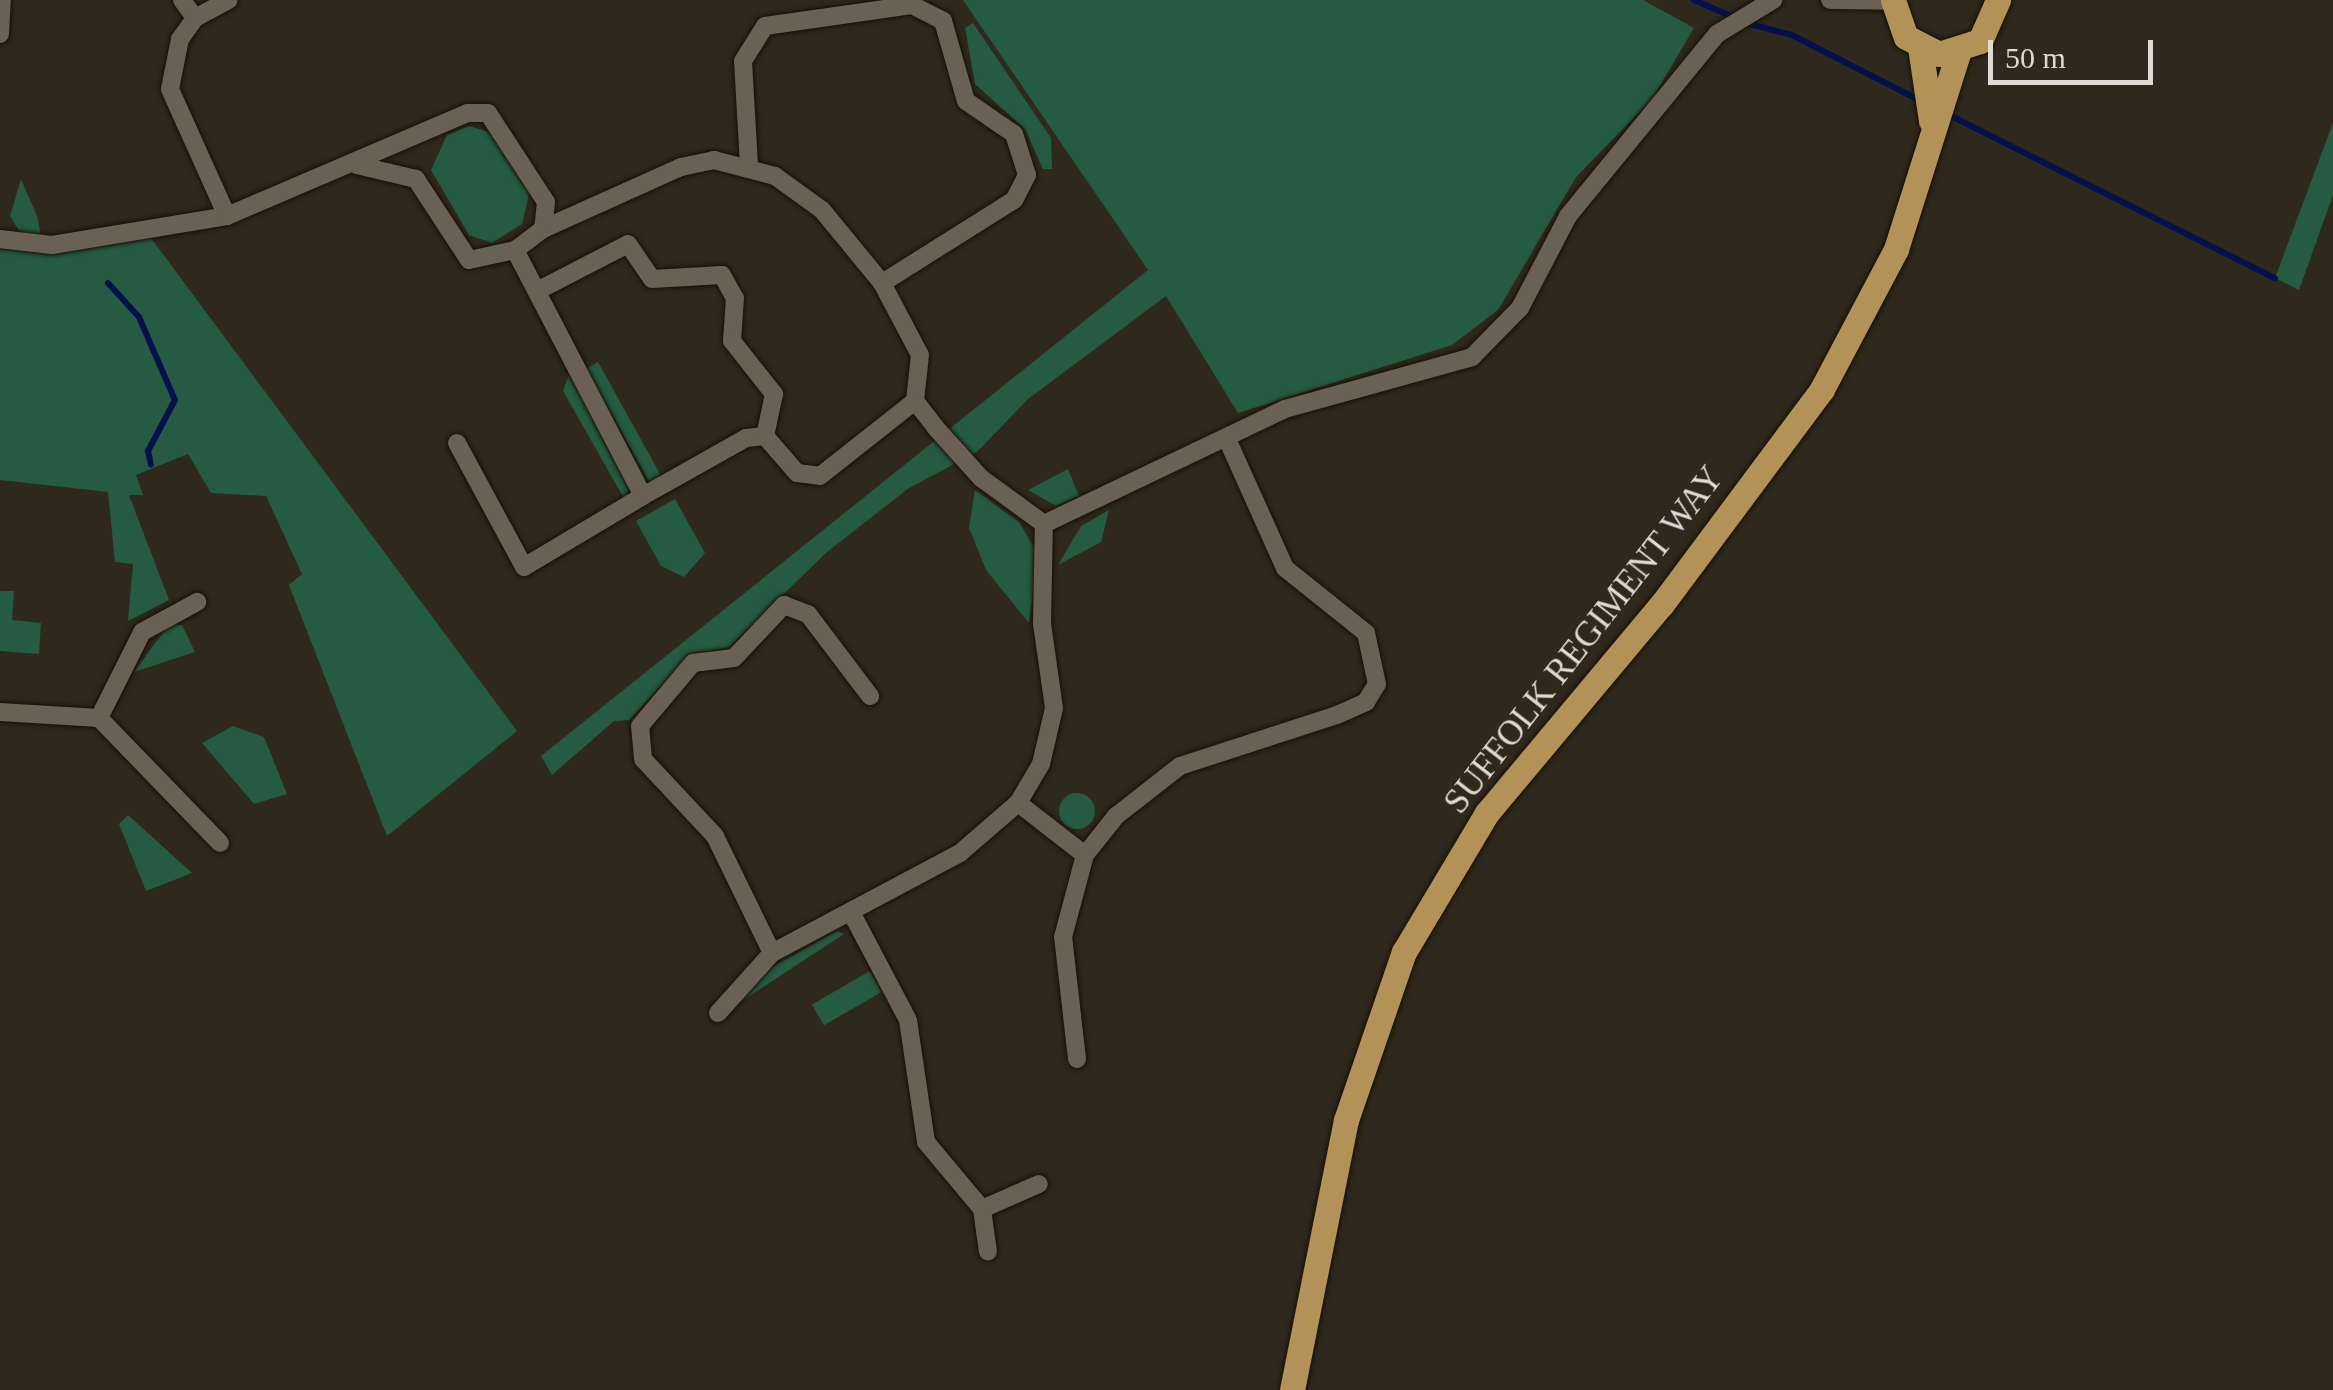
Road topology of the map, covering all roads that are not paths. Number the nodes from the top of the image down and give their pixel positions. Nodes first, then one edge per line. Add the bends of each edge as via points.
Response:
1 (2, 0) edge
2 (182, 0) edge
3 (229, 0) edge
4 (1773, 0) edge
5 (1830, 0) edge
6 (1892, 0) edge
7 (1998, 0) edge
8 (1746, 7) edge
9 (195, 18) junction
10 (0, 34) edge
11 (1920, 47) junction
12 (1958, 53) junction
13 (1933, 111) junction
14 (413, 143) junction
15 (357, 164) junction
16 (748, 165) junction
17 (416, 178) junction
18 (227, 216) junction
19 (543, 229) junction
20 (0, 240) edge
21 (515, 250) junction
22 (882, 283) junction
23 (537, 292) junction
24 (914, 401) junction
25 (764, 436) junction
26 (1227, 439) junction
27 (457, 443) dead end
28 (643, 496) junction
29 (1044, 524) junction
30 (197, 602) dead end
31 (870, 696) dead end
32 (0, 712) edge
33 (99, 718) junction
34 (1018, 803) junction
35 (220, 843) dead end
36 (1085, 855) junction
37 (851, 912) junction
38 (772, 953) junction
39 (718, 1013) dead end
40 (1076, 1058) dead end
41 (1039, 1184) dead end
42 (982, 1209) junction
43 (988, 1252) dead end
44 (1292, 1390) edge

1 - 10 street
2 - 9 street
3 - 9 street
4 - 8 street
5 - 6 street
6 - 11 main road via 1895,20
7 - 12 main road via 1995,21
8 - 26 street via 1716,34 1568,216 1520,308 1472,356 1314,399
9 - 18 street via 180,39 170,89
11 - 12 main road
11 - 13 main road
12 - 13 main road, SUFFOLK REGIMENT WAY
13 - 44 main road, SUFFOLK REGIMENT WAY via 1896,248 1822,389 1662,604 1487,813 1404,952 1346,1120
14 - 15 street
14 - 17 street
14 - 19 street via 467,114 503,122 546,202
15 - 17 street
15 - 18 street
16 - 19 street via 681,167
16 - 22 street via 800,190
16 - 22 street via 743,60 765,26 912,5 943,21 966,101 1014,134 1026,175 1014,200
17 - 21 street via 463,255 486,261
18 - 20 street via 52,246
19 - 21 street
21 - 23 street
22 - 24 street via 920,355
23 - 25 street via 628,244 652,279 722,275 736,298 732,341 774,394
23 - 28 street
24 - 25 street via 820,476 797,473
24 - 29 street via 981,478
25 - 28 street
26 - 29 street
26 - 36 street via 1284,568 1366,633 1378,684 1366,702 1337,715 1180,766 1116,816
27 - 28 street via 524,567
29 - 34 street via 1042,624 1054,708 1042,764
30 - 33 street via 142,632
31 - 38 street via 808,614 784,605 734,658 693,663 640,726 643,758 715,836
32 - 33 street
33 - 35 street
34 - 36 street
34 - 37 street via 960,854
36 - 40 street via 1062,937
37 - 38 street
37 - 42 street via 908,1020 926,1142
38 - 39 street
41 - 42 street
42 - 43 street

